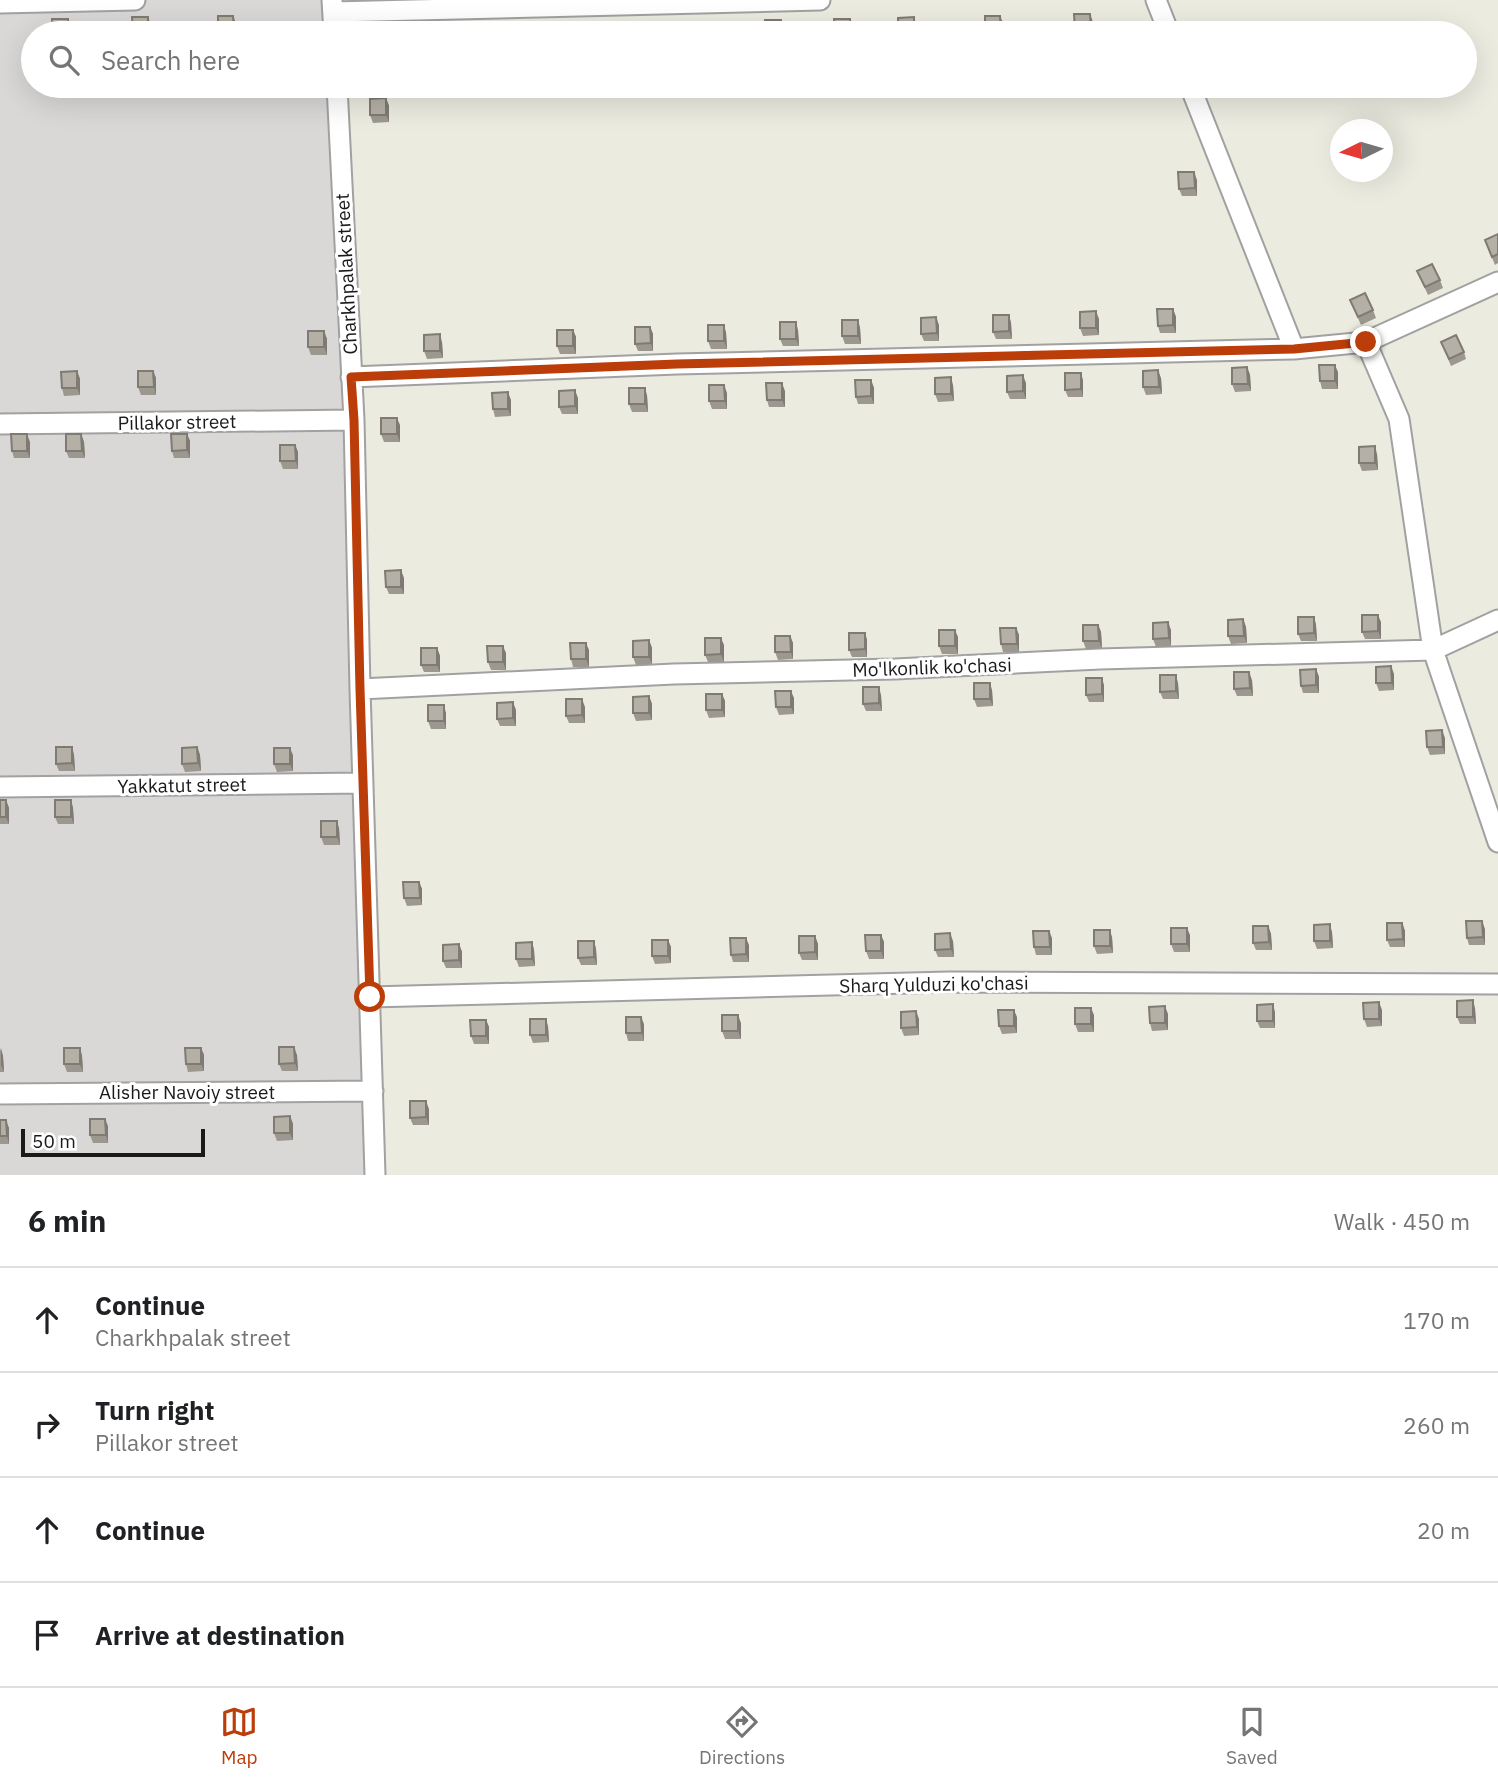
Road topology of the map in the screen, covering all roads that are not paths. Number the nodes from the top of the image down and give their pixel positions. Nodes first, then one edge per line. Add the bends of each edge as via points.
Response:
1 (135, 0) edge
2 (820, 0) edge
3 (1156, 0) edge
4 (0, 3) edge
5 (332, 6) edge
6 (1164, 21) edge
7 (338, 98) edge
8 (1195, 98) edge
9 (1498, 282) edge
10 (1366, 342) junction
11 (1294, 349) junction
12 (351, 377) junction
13 (354, 420) junction
14 (0, 424) edge
15 (1498, 620) edge
16 (1433, 650) junction
17 (360, 689) junction
18 (363, 783) junction
19 (0, 788) edge
20 (1498, 842) edge
21 (1498, 984) edge
22 (370, 997) junction
23 (373, 1091) junction
24 (0, 1094) edge
25 (375, 1175) edge

1 - 4 street
2 - 5 street
3 - 6 street
7 - 12 street, Charkhpalak street
8 - 11 street
9 - 10 street
10 - 11 street
10 - 16 street via 1399,419
11 - 12 street
12 - 13 street, Charkhpalak street
13 - 14 street, Pillakor street
13 - 17 street, Charkhpalak street
15 - 16 street, Mo'lkonlik ko'chasi
16 - 17 street, Mo'lkonlik ko'chasi via 674,674
16 - 20 street
17 - 18 street, Charkhpalak street
18 - 19 street, Yakkatut street
18 - 22 street, Charkhpalak street
21 - 22 street, Sharq Yulduzi ko'chasi via 949,982
22 - 23 street, Charkhpalak street
23 - 24 street, Alisher Navoiy street
23 - 25 street, Charkhpalak street

